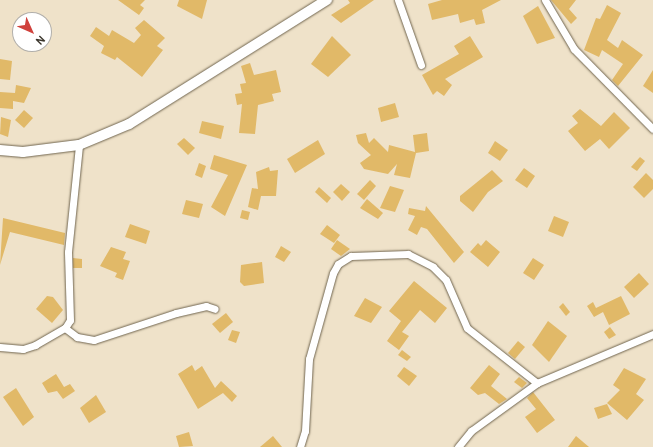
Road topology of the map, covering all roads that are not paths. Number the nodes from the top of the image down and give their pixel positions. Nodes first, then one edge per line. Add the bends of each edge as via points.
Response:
1 (327, 0) edge
2 (398, 0) edge
3 (545, 0) edge
4 (421, 65) dead end
5 (653, 129) edge
6 (79, 145) junction
7 (0, 150) edge
8 (215, 310) dead end
9 (65, 328) junction
10 (653, 334) edge
11 (0, 347) edge
12 (536, 383) junction
13 (300, 447) edge
14 (458, 447) edge

1 - 6 main road via 179,96 130,124
2 - 4 street
3 - 5 street via 574,49
6 - 7 main road via 23,152
6 - 9 street via 68,252 72,310
8 - 9 street via 206,306 176,313 94,340 77,337
9 - 11 street via 23,348
10 - 12 street
12 - 13 street via 467,328 446,280 433,267 408,254 351,256 338,264 333,273 309,359 304,431
12 - 14 street via 471,431

